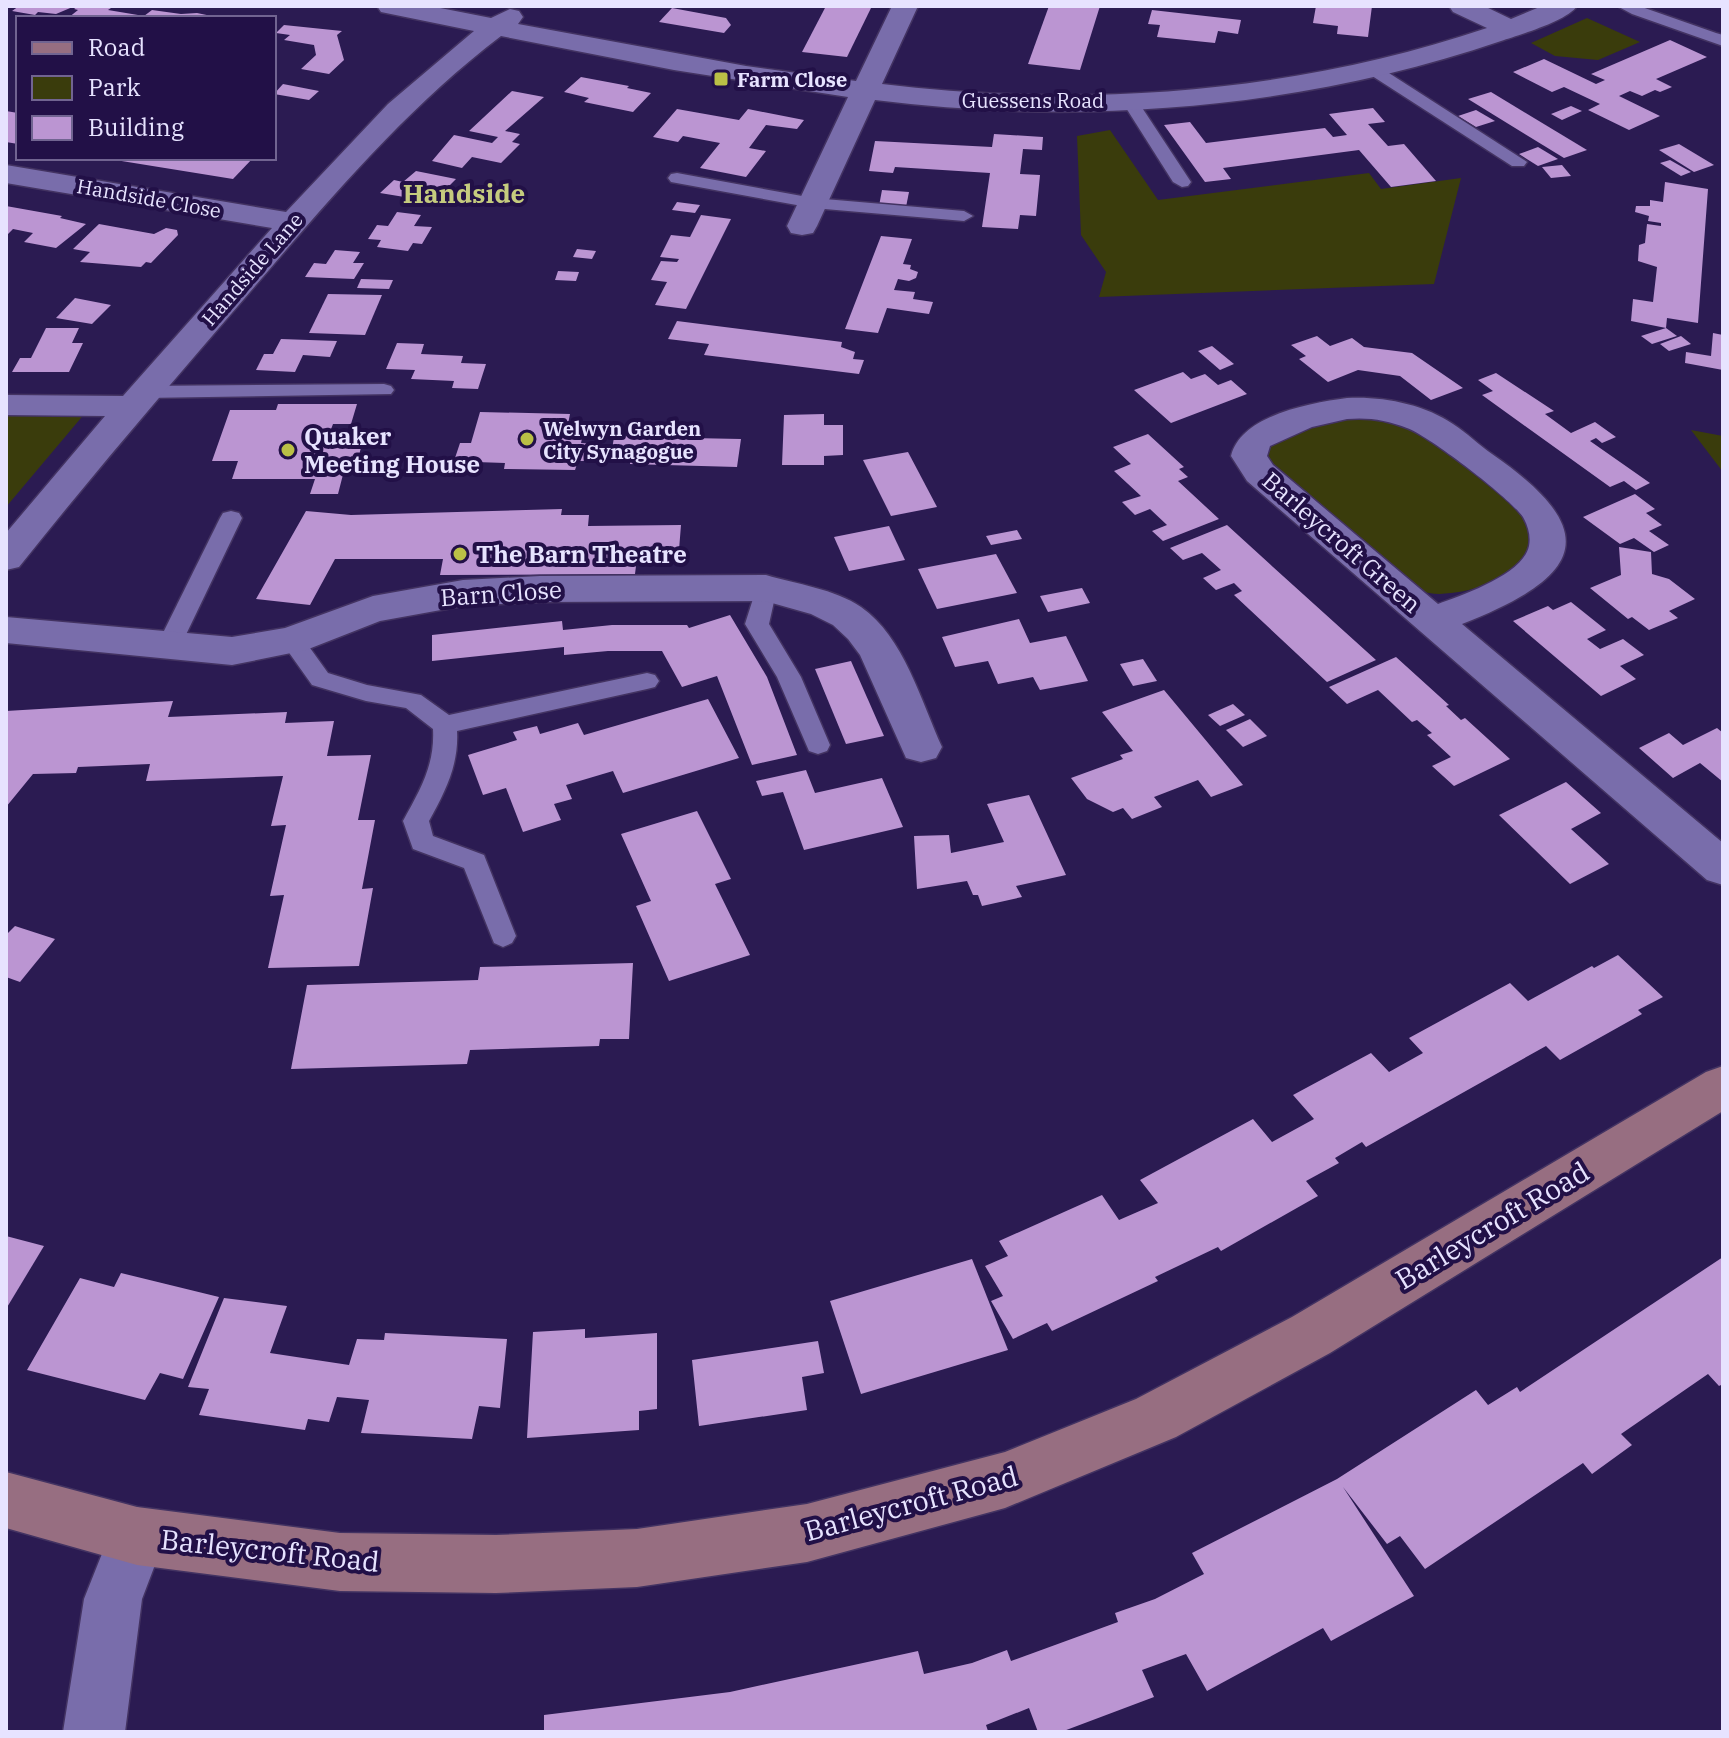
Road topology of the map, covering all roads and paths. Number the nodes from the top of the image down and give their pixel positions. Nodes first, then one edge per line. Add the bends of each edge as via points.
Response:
1 (390, 6) edge
2 (525, 6) edge
3 (905, 6) edge
4 (1462, 6) edge
5 (1564, 6) edge
6 (1625, 6) edge
7 (495, 27) junction
8 (1510, 28) junction
9 (1723, 41) edge
10 (1372, 69) junction
11 (863, 92) junction
12 (1129, 100) junction
13 (1518, 162) dead end
14 (6, 174) edge
15 (677, 178) dead end
16 (1182, 182) dead end
17 (807, 215) junction
18 (964, 216) dead end
19 (293, 222) junction
20 (384, 390) dead end
21 (139, 399) junction
22 (6, 405) edge
23 (231, 518) dead end
24 (6, 558) edge
25 (766, 588) junction
26 (1432, 621) junction
27 (6, 630) edge
28 (292, 640) junction
29 (169, 645) junction
30 (647, 681) dead end
31 (445, 725) junction
32 (818, 745) dead end
33 (921, 747) dead end
34 (1723, 868) edge
35 (503, 936) dead end
36 (1723, 1086) edge
37 (6, 1500) edge
38 (137, 1536) junction
39 (94, 1732) edge

1 - 7 street, Guessens Road
2 - 7 street, Handside Lane
3 - 11 street
4 - 8 street
5 - 8 street, Guessens Road
6 - 9 lane
7 - 11 street, Guessens Road
7 - 19 street, Handside Lane via 422,87
8 - 10 street, Guessens Road
10 - 12 street, Guessens Road via 1274,87
10 - 13 lane
11 - 12 street, Guessens Road via 1028,103
11 - 17 street
12 - 16 lane
14 - 19 street, Handside Close
15 - 17 lane
17 - 18 lane
19 - 21 street, Handside Lane
20 - 21 lane
21 - 22 street
21 - 24 street, Handside Lane
23 - 29 lane
25 - 28 street, Barn Close via 463,593 373,609
25 - 32 lane via 757,624 789,677
25 - 33 street, Barn Close via 825,605 862,630 878,650
26 - 26 street, Barleycroft Green via 1260,473 1249,456 1259,435 1319,412 1380,409 1431,425 1538,511 1549,546 1540,563 1519,582
26 - 34 street, Barleycroft Green
27 - 29 street, Barn Close
28 - 29 street, Barn Close via 232,651
28 - 31 lane via 320,679 413,701
30 - 31 lane
31 - 35 lane via 448,749 442,775 416,821 422,842 475,862
36 - 38 street, Barleycroft Road via 1311,1335 1156,1418 1005,1480 807,1533 637,1558 496,1564 340,1562
37 - 38 street, Barleycroft Road
38 - 39 street via 113,1599

